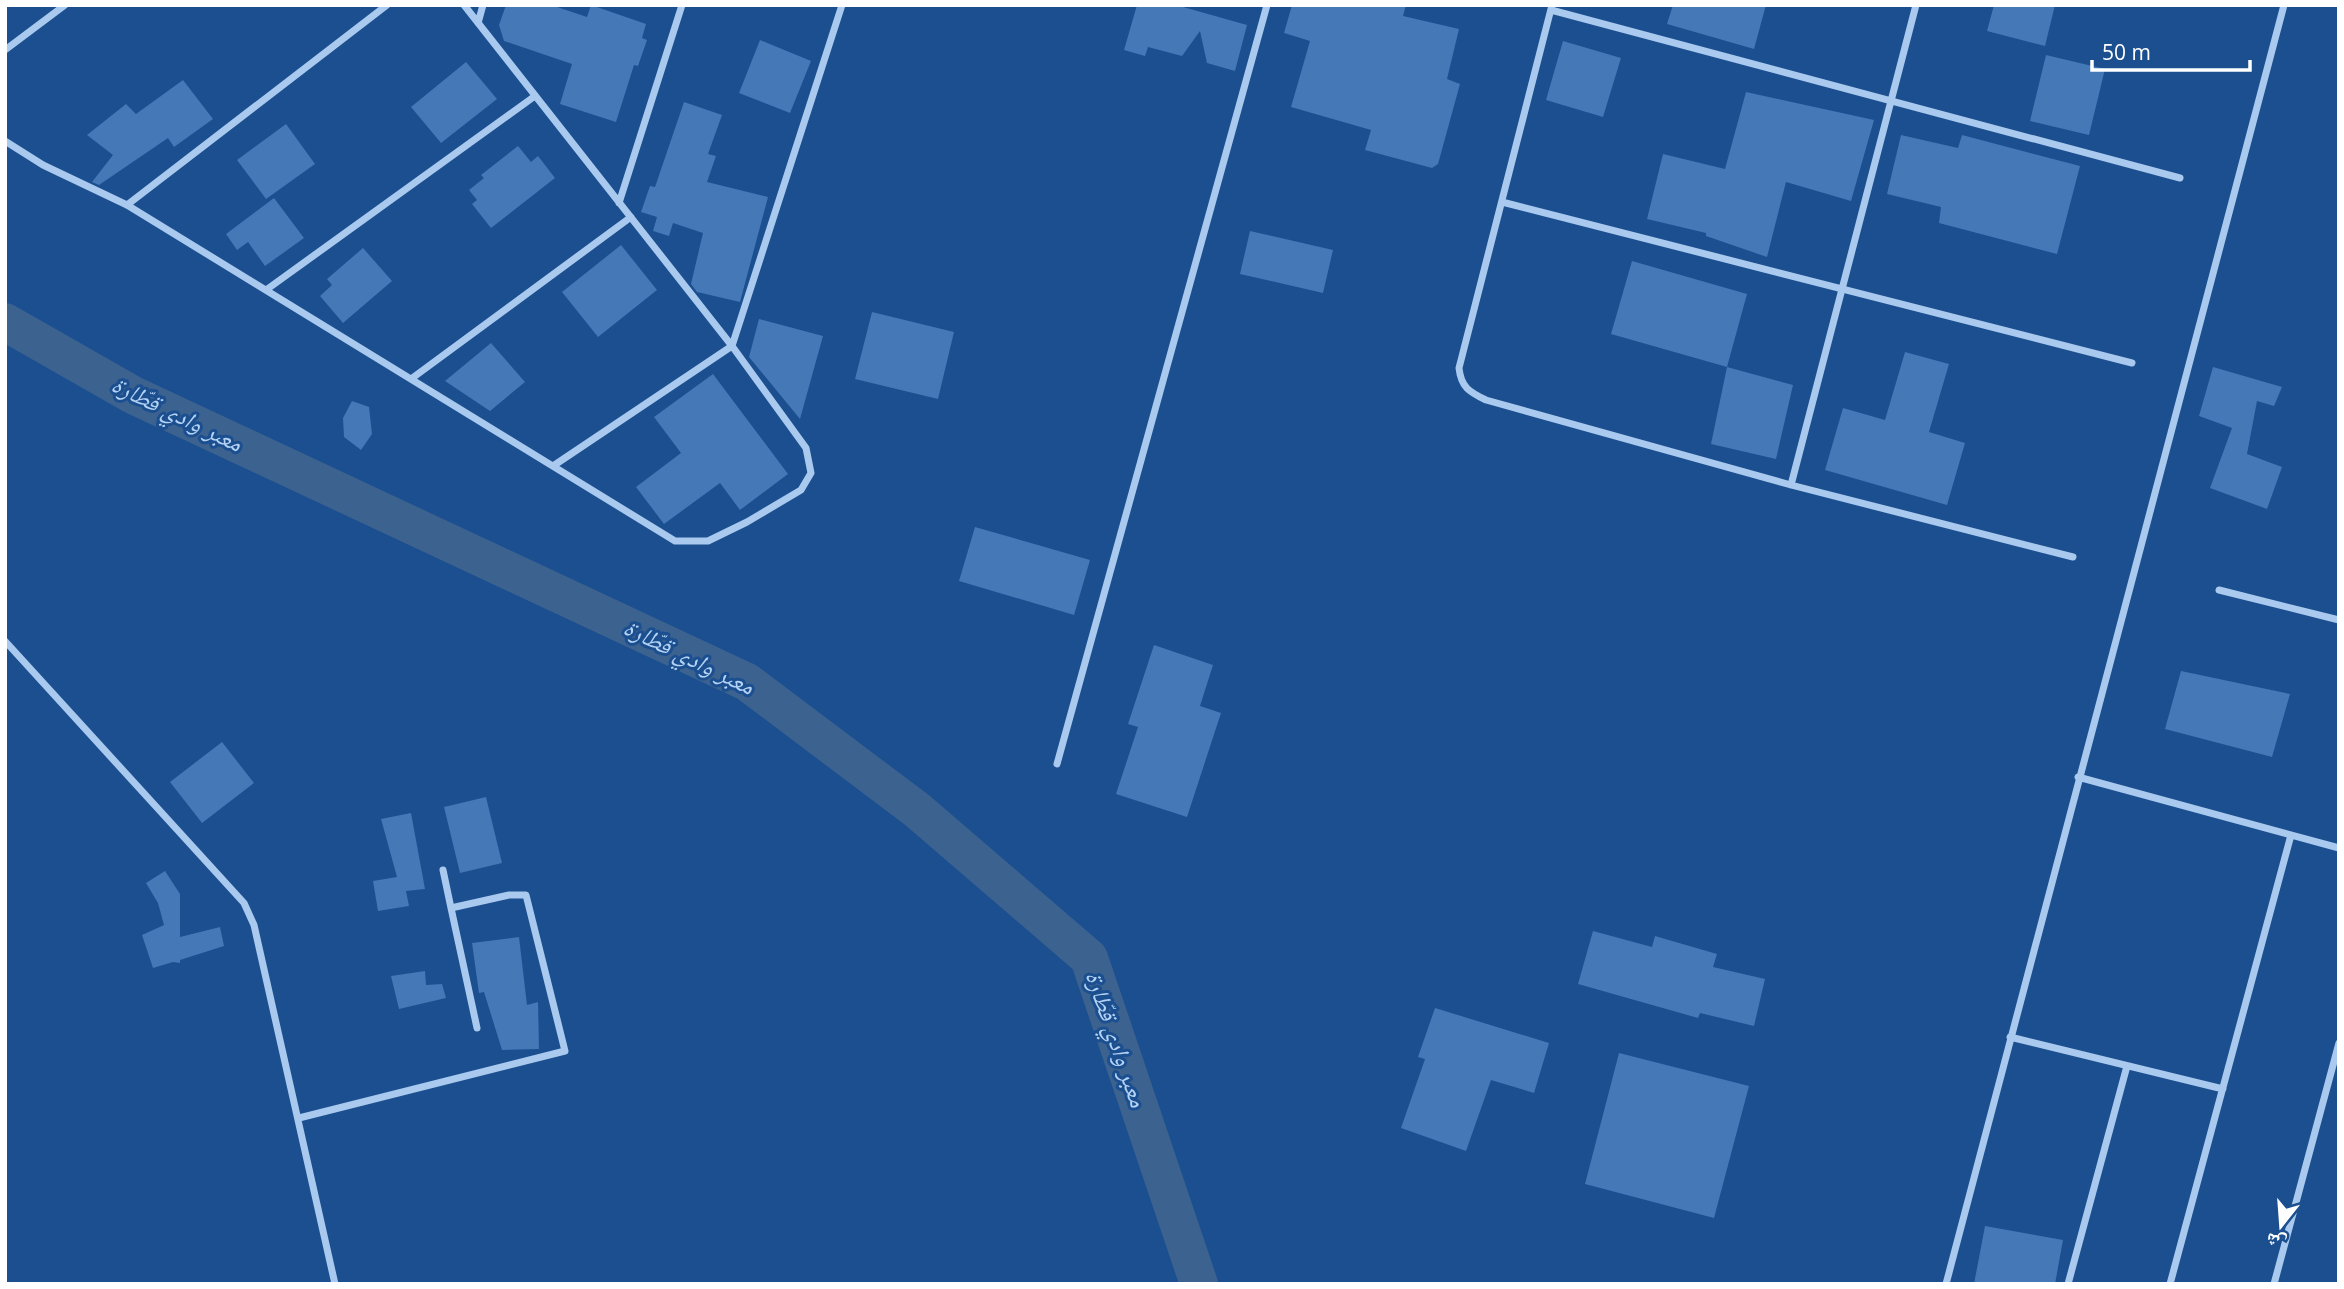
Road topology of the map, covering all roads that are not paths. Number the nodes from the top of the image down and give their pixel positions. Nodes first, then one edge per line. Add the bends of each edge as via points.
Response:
1 (65, 5) edge
2 (387, 5) edge
3 (464, 5) edge
4 (483, 5) edge
5 (682, 5) edge
6 (842, 5) edge
7 (1267, 5) edge
8 (1916, 5) edge
9 (2284, 5) edge
10 (1551, 8) edge
11 (478, 23) junction
12 (5, 50) edge
13 (535, 96) junction
14 (1891, 102) junction
15 (5, 141) edge
16 (2180, 178) dead end
17 (1502, 202) junction
18 (619, 203) junction
19 (127, 205) junction
20 (631, 217) junction
21 (1843, 288) junction
22 (266, 290) junction
23 (732, 346) junction
24 (2132, 363) dead end
25 (411, 379) junction
26 (553, 466) junction
27 (1791, 485) junction
28 (2073, 557) dead end
29 (2219, 590) dead end
30 (2339, 620) edge
31 (5, 641) edge
32 (1057, 764) dead end
33 (2078, 777) junction
34 (2291, 835) junction
35 (2339, 848) edge
36 (443, 870) dead end
37 (451, 908) junction
38 (477, 1028) dead end
39 (2010, 1037) junction
40 (2339, 1043) edge
41 (2127, 1066) junction
42 (2223, 1089) junction
43 (299, 1118) junction
44 (335, 1284) edge
45 (1947, 1284) edge
46 (2068, 1284) edge
47 (2170, 1284) edge
48 (2274, 1284) edge

1 - 12 street
2 - 19 street
3 - 11 street
4 - 11 street
5 - 18 street
6 - 23 street
7 - 32 street
8 - 14 street
9 - 33 street
10 - 14 street
10 - 17 street
11 - 13 street
13 - 18 street
13 - 22 street
14 - 16 street
14 - 21 street
15 - 19 street via 43,165
17 - 21 street
17 - 27 street via 1459,368 1461,382 1469,392
18 - 20 street
19 - 22 street
20 - 23 street
20 - 25 street
21 - 24 street
21 - 27 street
22 - 25 street
23 - 26 street
23 - 26 street via 806,448 811,473 802,490 708,541 676,541
25 - 26 street
27 - 28 street
29 - 30 street
31 - 43 street via 244,903 254,925
33 - 34 street
33 - 39 street
34 - 35 street
34 - 42 street
36 - 37 street
37 - 38 street
37 - 43 street via 509,894 526,895 565,1051
39 - 41 street
39 - 45 street
40 - 48 street
41 - 42 street
41 - 46 street
42 - 47 street
43 - 44 street

